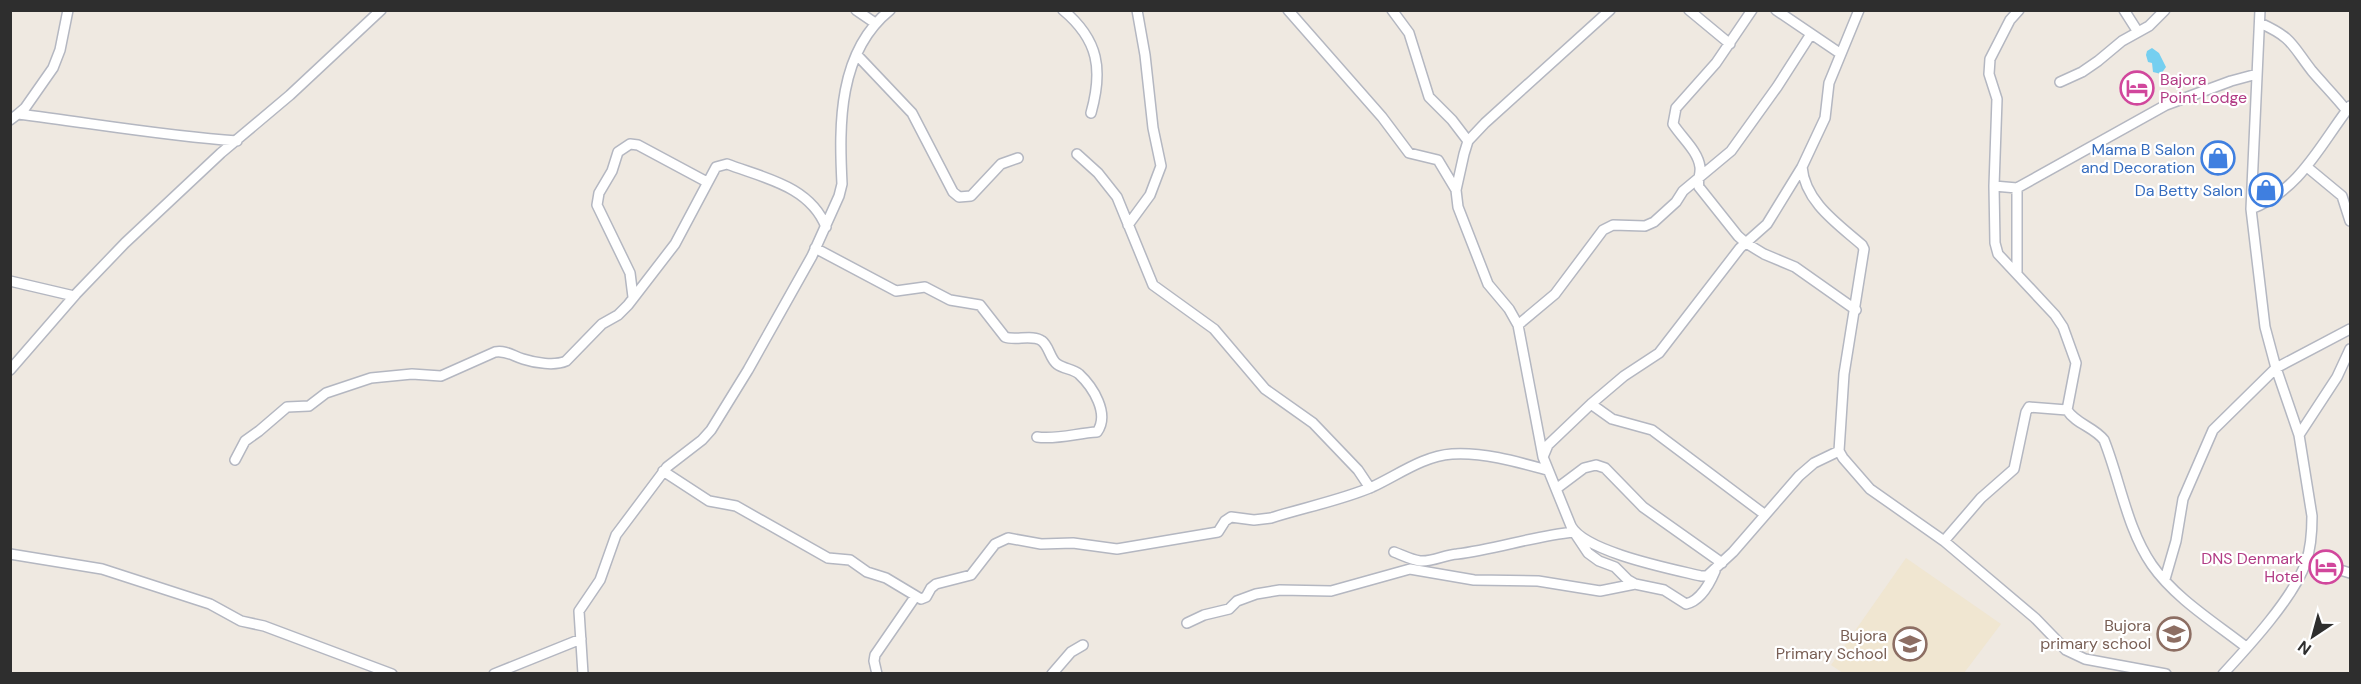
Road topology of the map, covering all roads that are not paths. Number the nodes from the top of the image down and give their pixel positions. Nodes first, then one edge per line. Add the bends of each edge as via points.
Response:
1 (68, 10) edge
2 (381, 10) edge
3 (856, 10) edge
4 (890, 10) edge
5 (1063, 10) edge
6 (1288, 10) edge
7 (1392, 10) edge
8 (1610, 10) edge
9 (1689, 10) edge
10 (1752, 10) edge
11 (1776, 10) edge
12 (2019, 10) edge
13 (2124, 10) edge
14 (2165, 10) edge
15 (2260, 10) edge
16 (1137, 11) edge
17 (1858, 12) edge
18 (875, 23) junction
19 (2260, 23) junction
20 (2138, 32) junction
21 (1811, 34) junction
22 (1730, 44) junction
23 (1842, 54) junction
24 (857, 55) junction
25 (2257, 74) junction
26 (2060, 82) dead end
27 (2349, 108) edge
28 (1091, 113) dead end
29 (14, 117) edge
30 (237, 141) junction
31 (1468, 141) junction
32 (1077, 154) dead end
33 (1018, 158) dead end
34 (1802, 167) junction
35 (2307, 167) junction
36 (1698, 179) junction
37 (707, 182) junction
38 (1994, 186) junction
39 (2017, 188) junction
40 (1456, 190) junction
41 (2252, 209) junction
42 (2350, 221) edge
43 (1128, 225) junction
44 (826, 226) junction
45 (1746, 243) junction
46 (815, 248) junction
47 (2017, 274) junction
48 (10, 281) edge
49 (74, 296) junction
50 (633, 297) junction
51 (1856, 310) junction
52 (1518, 325) junction
53 (2350, 329) edge
54 (2350, 349) edge
55 (10, 355) edge
56 (22, 358) junction
57 (2276, 368) junction
58 (10, 370) edge
59 (1591, 404) junction
60 (2067, 410) junction
61 (2299, 435) junction
62 (1037, 437) dead end
63 (1839, 451) junction
64 (1543, 457) junction
65 (235, 460) dead end
66 (1547, 470) junction
67 (663, 471) junction
68 (1370, 488) junction
69 (1556, 489) junction
70 (1764, 514) junction
71 (1574, 532) junction
72 (1944, 541) junction
73 (1394, 552) dead end
74 (10, 554) edge
75 (2307, 560) junction
76 (1718, 566) junction
77 (2350, 573) edge
78 (2165, 579) junction
79 (1635, 584) junction
80 (915, 597) junction
81 (1186, 623) dead end
82 (581, 639) junction
83 (1083, 645) dead end
84 (2246, 647) junction
85 (2236, 660) junction
86 (392, 674) edge
87 (494, 674) edge
88 (583, 674) edge
89 (877, 674) edge
90 (1052, 674) edge
91 (2166, 674) edge
92 (2223, 674) edge
93 (2238, 674) edge

1 - 29 street via 53,68 25,108
2 - 30 street
3 - 18 street
4 - 18 street
5 - 28 street via 1080,25 1093,54 1098,84
6 - 40 street via 1405,149 1437,160
7 - 31 street via 1409,33 1429,97
8 - 31 street
9 - 22 street
10 - 22 street
11 - 21 street
12 - 38 street via 1990,59 1989,74 1997,99
13 - 20 street
14 - 20 street
15 - 19 street
16 - 43 street via 1161,166 1150,195
17 - 23 street
18 - 24 street
19 - 25 street
19 - 27 street via 2281,33 2297,47 2313,71
20 - 26 street via 2082,72
21 - 23 street
21 - 36 street via 1737,145
22 - 36 street via 1674,111 1673,124 1698,161
23 - 34 street via 1829,83 1825,118
24 - 33 street via 912,113 959,197 971,196 1001,164
24 - 44 street via 842,97 842,184
25 - 39 street via 2166,105
25 - 41 street
27 - 35 street
29 - 30 street
30 - 49 street via 125,243
31 - 40 street
32 - 43 street via 1117,197
34 - 45 street via 1767,224
34 - 51 street via 1813,198 1864,249
35 - 41 street via 2271,202
35 - 42 street via 2342,196
36 - 45 street via 1702,191
36 - 52 street via 1649,225 1613,225 1604,230 1555,294
37 - 44 street via 716,167 727,164 797,191 820,212
37 - 50 street via 675,244
37 - 50 street via 638,145 630,144 618,152 597,205 630,273
38 - 39 street
38 - 47 street via 1995,243 1998,254
39 - 47 street
40 - 52 street via 1460,216 1488,284
41 - 57 street via 2265,327
43 - 68 street via 1153,285 1214,329 1265,389 1313,423
44 - 46 street
45 - 51 street via 1795,267
45 - 59 street via 1659,353
46 - 62 street via 896,291 925,286 950,300 980,305 1005,337 1043,342 1055,363 1079,374 1098,401 1100,427 1097,432 1051,439
46 - 67 street via 711,430
47 - 60 street via 2059,320 2074,356 2076,370
48 - 49 street
49 - 56 street
50 - 65 street via 624,310 602,324 563,362 532,362 501,351 441,376 412,374 363,381 326,393 309,405 284,408 245,441
51 - 63 street via 1844,374
52 - 64 street
53 - 57 street
54 - 61 street via 2337,377
55 - 56 street
56 - 58 street
57 - 61 street
57 - 78 street via 2208,438 2183,499
59 - 64 street via 1548,445
59 - 70 street via 1612,419 1652,430
60 - 72 street via 2029,407 2014,470 1981,498
60 - 78 street via 2074,420 2104,440 2146,555
61 - 75 street via 2312,516
63 - 70 street via 1808,468
63 - 72 street via 1870,489
64 - 66 street
66 - 68 street via 1503,459 1455,454 1425,461
66 - 69 street
67 - 80 street via 704,499 736,506 828,558 850,560
67 - 82 street via 616,535 600,580 579,611
68 - 80 street via 1271,518 1231,517 1218,532 1117,549 1008,538 995,544 971,575 936,584 923,598
69 - 71 street
69 - 76 street via 1584,468 1605,468 1643,507
70 - 76 street
71 - 73 street via 1427,561
71 - 76 street via 1632,559 1701,576 1711,574
71 - 79 street via 1588,553 1615,567
72 - 91 street via 2035,618 2066,650 2078,657
74 - 86 street via 102,569 210,604 241,621
75 - 77 street
75 - 84 street via 2280,606
76 - 79 street via 1707,586 1690,604 1664,590
78 - 84 street
79 - 81 street via 1600,591 1538,581 1474,580 1410,569 1331,591 1280,590 1256,594 1237,601 1229,609
80 - 89 street via 875,655
82 - 87 street
82 - 88 street
83 - 90 street via 1071,652
84 - 85 street
85 - 92 street
85 - 93 street

